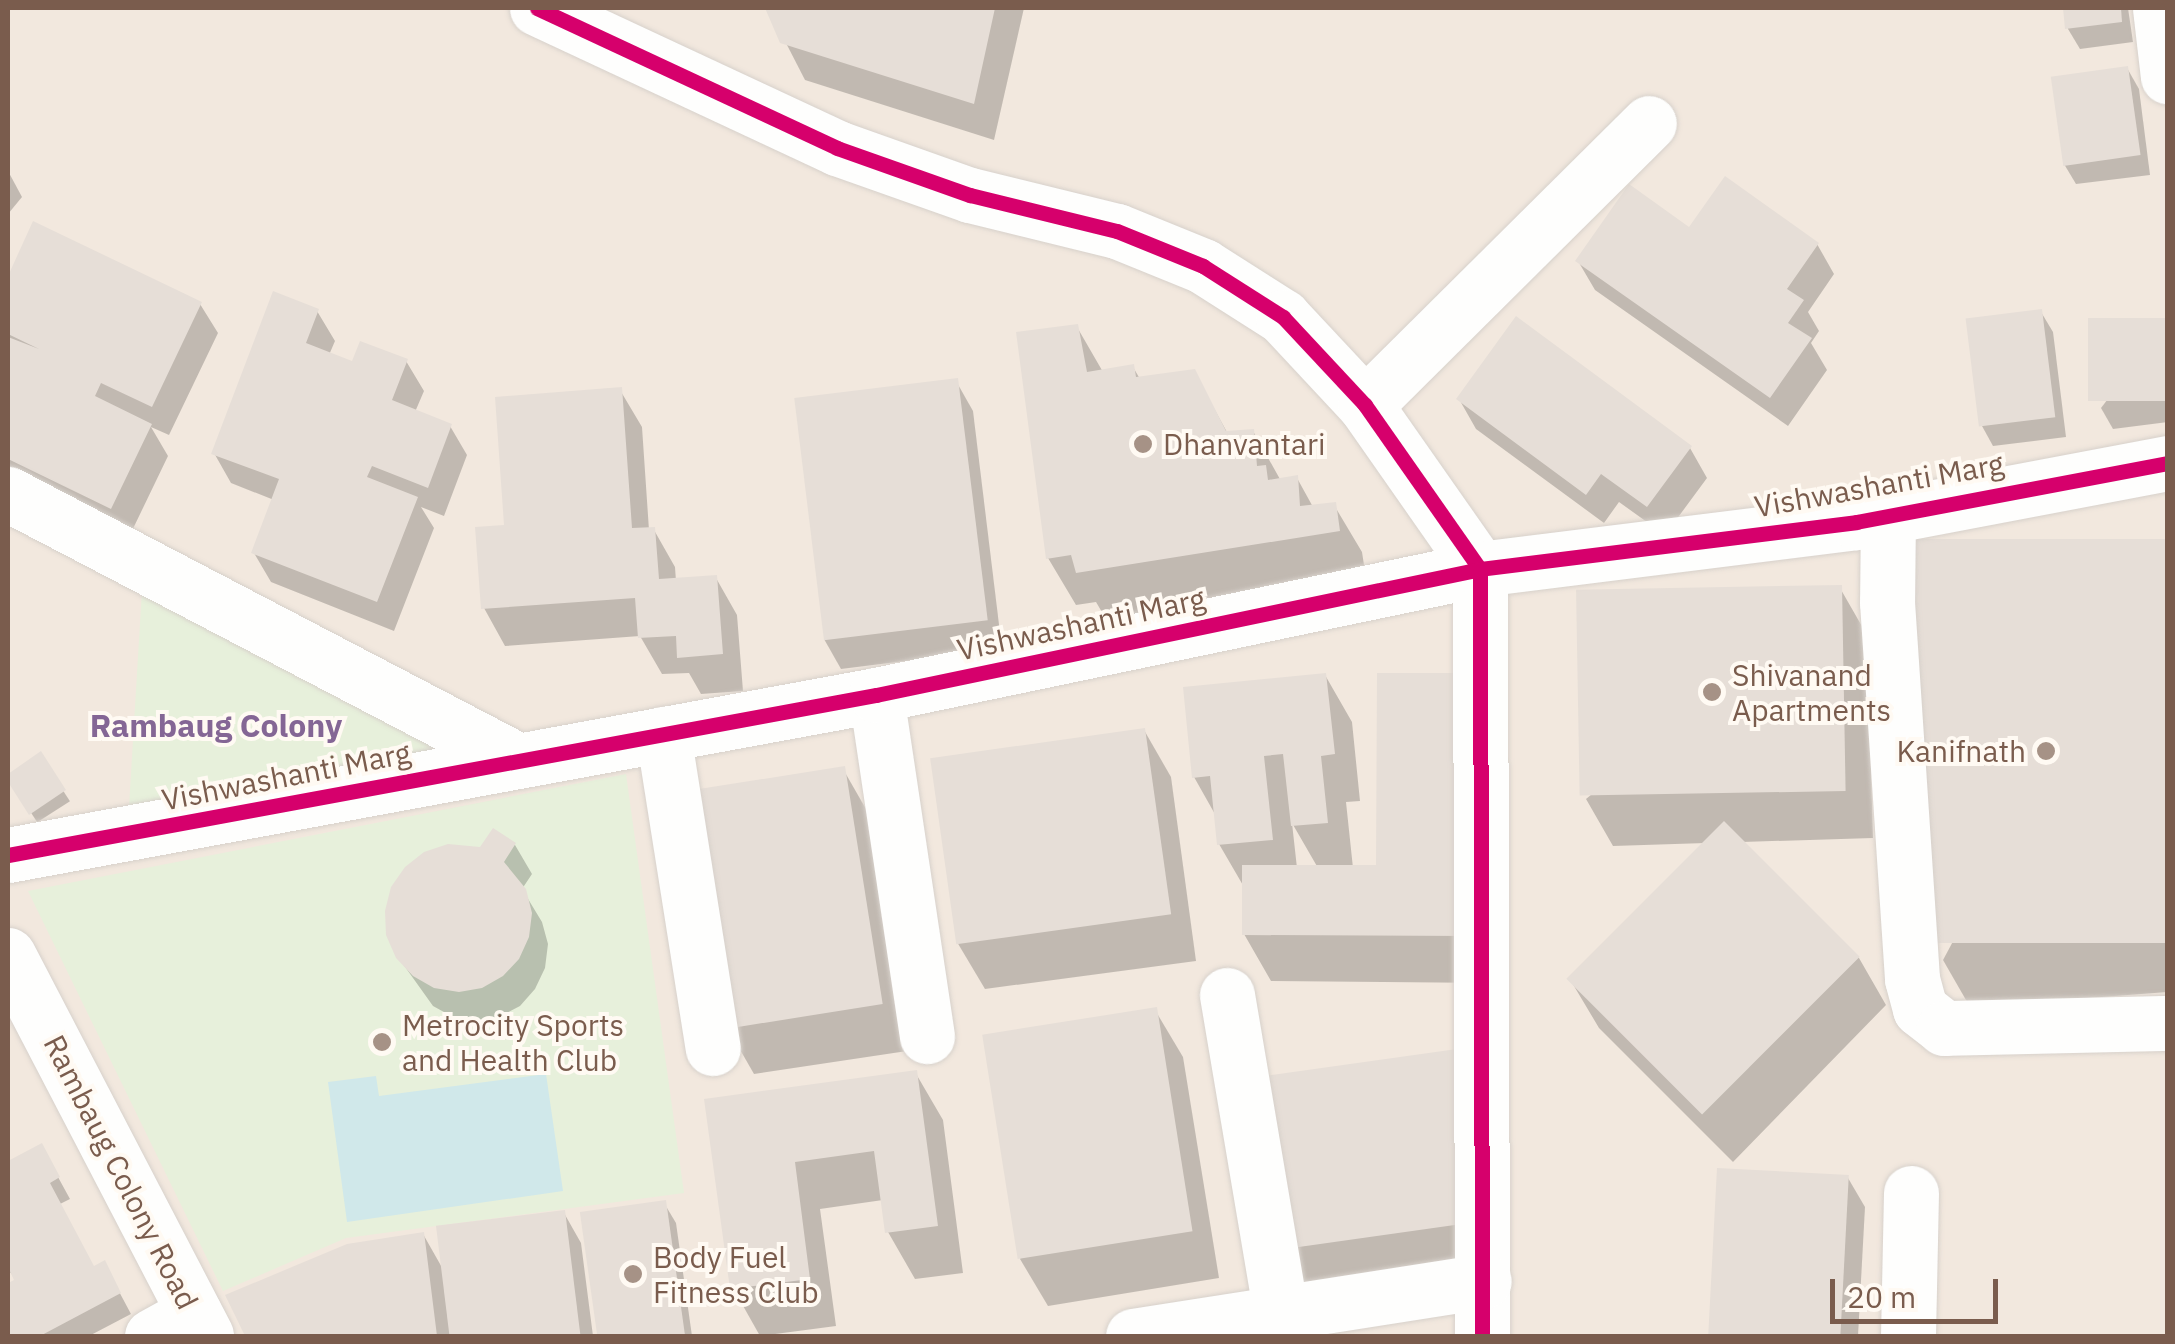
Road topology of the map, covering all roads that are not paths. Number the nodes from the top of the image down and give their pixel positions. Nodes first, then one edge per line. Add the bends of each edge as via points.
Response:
1 (537, 8) edge
2 (2160, 8) edge
3 (2168, 77) edge
4 (1650, 123) dead end
5 (1365, 405) junction
6 (2168, 464) edge
7 (8, 494) edge
8 (1888, 512) junction
9 (1480, 569) junction
10 (876, 695) junction
11 (663, 734) junction
12 (517, 760) junction
13 (8, 856) edge
14 (8, 955) edge
15 (1227, 996) dead end
16 (2168, 1023) edge
17 (927, 1036) dead end
18 (713, 1048) dead end
19 (1912, 1193) dead end
20 (1484, 1281) junction
21 (1281, 1313) junction
22 (184, 1329) edge
23 (1133, 1336) edge
24 (1482, 1336) edge
25 (1908, 1336) edge

1 - 5 street via 837,148 970,194 1117,232 1202,266 1283,317
2 - 3 street
4 - 5 street
5 - 9 street
6 - 8 street, Vishwashanti Marg
7 - 12 street
8 - 9 street, Vishwashanti Marg via 1856,522
8 - 16 street via 1888,622 1912,979 1920,1009 1944,1028
9 - 10 street, Vishwashanti Marg
9 - 20 street
10 - 11 street, Vishwashanti Marg
10 - 17 street
11 - 12 street, Vishwashanti Marg
11 - 18 street
12 - 13 street, Vishwashanti Marg
14 - 22 street, Rambaug Colony Road
15 - 21 street
19 - 25 street
20 - 21 street
20 - 24 street
21 - 23 street

